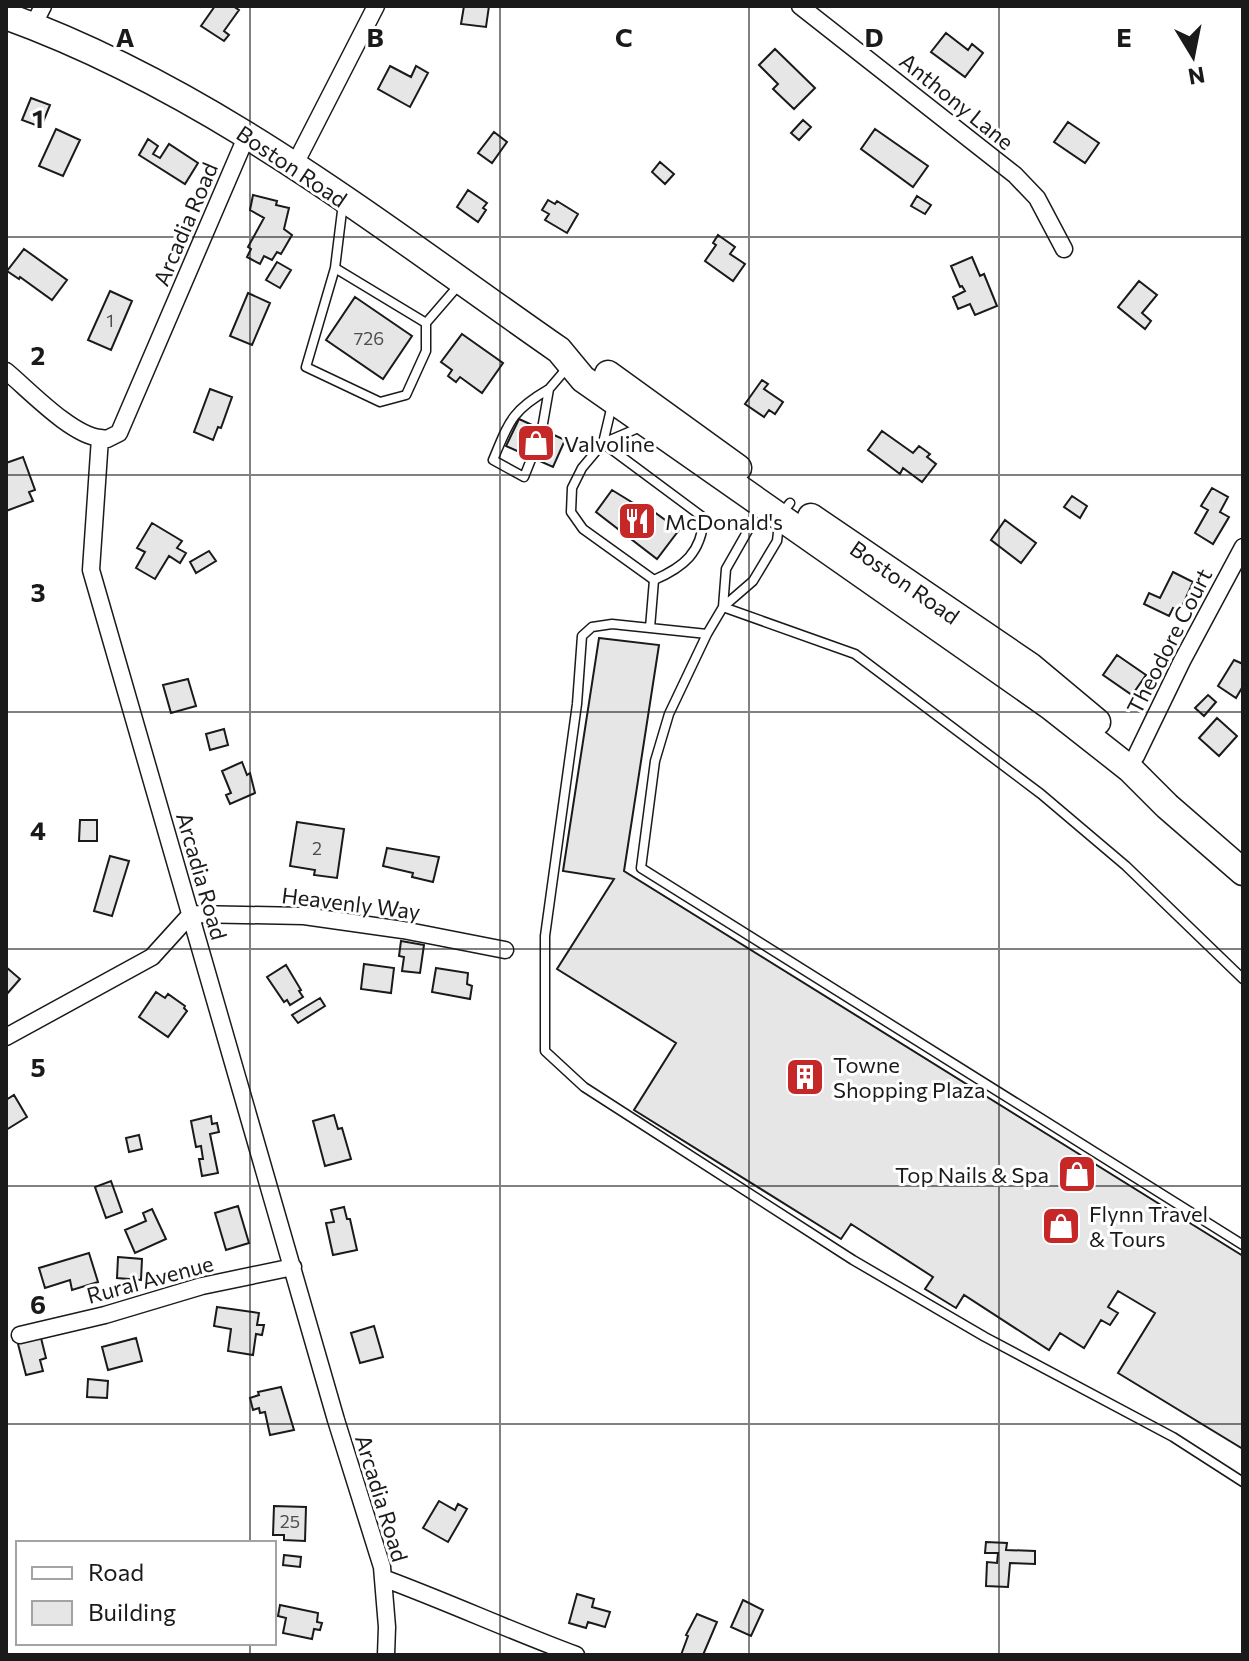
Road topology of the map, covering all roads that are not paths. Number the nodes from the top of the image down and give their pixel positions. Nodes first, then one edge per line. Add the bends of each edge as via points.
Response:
1 (376, 6) edge
2 (800, 6) edge
3 (6, 16) edge
4 (38, 16) edge
5 (247, 135) junction
6 (294, 166) junction
7 (344, 200) junction
8 (1064, 249) dead end
9 (335, 268) junction
10 (461, 282) junction
11 (426, 323) junction
12 (565, 358) junction
13 (6, 371) edge
14 (549, 389) junction
15 (613, 400) junction
16 (646, 424) junction
17 (542, 429) dead end
18 (100, 438) junction
19 (603, 443) junction
20 (532, 457) dead end
21 (785, 510) junction
22 (1243, 547) edge
23 (654, 580) junction
24 (723, 607) junction
25 (650, 628) junction
26 (707, 634) junction
27 (1136, 756) junction
28 (1221, 852) junction
29 (1243, 872) edge
30 (191, 914) junction
31 (505, 950) dead end
32 (1243, 979) edge
33 (6, 1037) edge
34 (1243, 1245) edge
35 (293, 1267) junction
36 (20, 1335) dead end
37 (1243, 1482) edge
38 (383, 1578) junction
39 (386, 1655) edge
40 (576, 1655) edge

1 - 6 street
2 - 8 street, Anthony Lane via 1015,175 1037,198
3 - 4 main road, Boston Road
4 - 5 main road, Boston Road
5 - 6 main road, Boston Road
5 - 18 street, Arcadia Road via 119,433
6 - 7 main road, Boston Road
7 - 9 lane
7 - 10 main road, Boston Road
9 - 11 lane
9 - 11 lane via 306,367 380,402 406,395 426,351
10 - 11 lane
10 - 12 main road, Boston Road
12 - 14 lane
12 - 15 main road, Boston Road
12 - 21 main road, Boston Road via 589,361
13 - 18 street via 74,428
14 - 17 lane
14 - 20 lane via 510,419 493,460 524,477
15 - 16 main road, Boston Road
15 - 19 lane
16 - 19 lane
16 - 21 main road, Boston Road
18 - 30 street, Arcadia Road via 91,570
19 - 23 lane via 572,488 571,512 583,529
19 - 23 lane via 704,518 703,537 682,567
21 - 24 lane via 777,541 753,581
21 - 24 lane via 751,525 726,569
21 - 27 main road, Boston Road via 1030,666
21 - 28 main road, Boston Road via 1050,706 1130,769
22 - 27 street, Theodore Court
23 - 25 lane
24 - 26 lane
24 - 32 lane via 855,654 1041,794 1126,866
25 - 26 lane
25 - 37 lane via 612,624 592,627 582,636 545,936 545,1051 584,1087 853,1260 1173,1437
26 - 34 lane via 669,714 655,761 641,868
27 - 28 main road, Boston Road
28 - 29 main road, Boston Road
30 - 31 street, Heavenly Way via 304,916
30 - 33 street via 152,957
30 - 35 street, Arcadia Road
35 - 36 street, Rural Avenue
35 - 38 street, Arcadia Road
38 - 39 street, Arcadia Road
38 - 40 street

